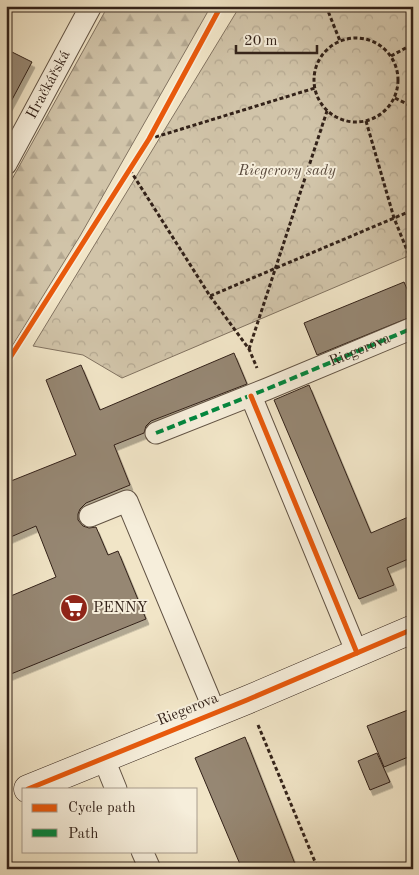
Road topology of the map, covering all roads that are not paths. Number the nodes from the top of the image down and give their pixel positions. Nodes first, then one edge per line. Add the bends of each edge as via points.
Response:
1 (91, 6) edge
2 (6, 164) edge
3 (413, 328) edge
4 (259, 392) junction
5 (156, 433) dead end
6 (90, 516) dead end
7 (413, 628) edge
8 (357, 653) junction
9 (215, 712) junction
10 (103, 757) junction
11 (30, 788) edge
12 (116, 788) edge
13 (22, 792) edge
14 (6, 798) edge
15 (142, 852) edge
16 (150, 869) edge

1 - 2 street, Hračkářská
3 - 4 street, Riegerova
4 - 5 street, Riegerova
4 - 8 street
6 - 9 street, Riegerova via 127,502
7 - 8 street, Riegerova
8 - 9 street, Riegerova
9 - 10 street, Riegerova
10 - 11 street, Riegerova
10 - 12 street
13 - 14 street
15 - 16 street

